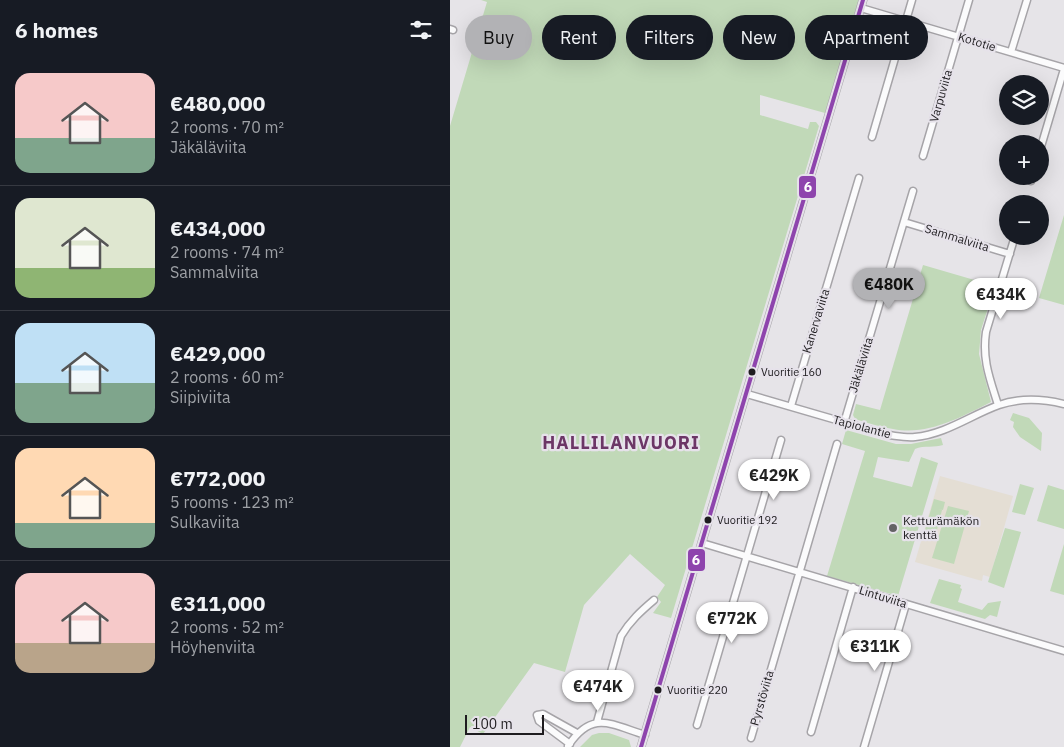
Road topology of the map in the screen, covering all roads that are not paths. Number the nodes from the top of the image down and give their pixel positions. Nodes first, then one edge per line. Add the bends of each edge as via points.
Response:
1 (864, 0) edge
2 (912, 0) edge
3 (969, 0) edge
4 (1026, 0) edge
5 (861, 8) junction
6 (885, 15) edge
7 (907, 15) edge
8 (928, 28) edge
9 (958, 36) junction
10 (1011, 52) junction
11 (894, 60) edge
12 (1064, 69) edge
13 (1044, 135) edge
14 (872, 137) dead end
15 (923, 156) dead end
16 (859, 178) dead end
17 (913, 191) dead end
18 (904, 222) junction
19 (1012, 245) edge
20 (1010, 254) junction
21 (747, 394) junction
22 (1064, 404) edge
23 (998, 405) junction
24 (791, 406) junction
25 (844, 423) junction
26 (782, 440) dead end
27 (837, 444) dead end
28 (702, 543) junction
29 (746, 557) junction
30 (799, 572) junction
31 (853, 588) junction
32 (654, 600) dead end
33 (906, 604) junction
34 (1064, 650) edge
35 (597, 722) junction
36 (697, 725) dead end
37 (811, 732) dead end
38 (577, 733) junction
39 (645, 734) junction
40 (750, 738) dead end
41 (569, 745) edge
42 (642, 747) edge
43 (864, 747) edge

1 - 5 street
2 - 7 street
3 - 9 street, Varpuviita
4 - 10 street
5 - 6 street, Kototie
5 - 21 street
8 - 9 street, Kototie
9 - 10 street, Kototie
9 - 15 street, Varpuviita
10 - 12 street, Kototie
11 - 14 street
12 - 13 street
16 - 24 street, Kanervaviita
17 - 18 street, Jäkäläviita
18 - 20 street, Sammalviita
18 - 25 street, Jäkäläviita
19 - 20 street
20 - 23 street via 984,346 984,358
21 - 24 street, Tapiolantie
21 - 28 street
22 - 23 street, Tapiolantie via 1034,400
23 - 25 street, Tapiolantie via 949,428 915,437 888,435
24 - 25 street, Tapiolantie
26 - 29 street
27 - 30 street, Pyrstöviita
28 - 29 street, Lintuviita
28 - 39 street
29 - 30 street, Lintuviita
29 - 36 street
30 - 31 street, Lintuviita
30 - 40 street, Pyrstöviita
31 - 33 street, Lintuviita
31 - 37 street
32 - 35 street via 636,614 621,636
33 - 34 street, Lintuviita
33 - 43 street
35 - 38 street
35 - 39 street
38 - 41 street
38 - 41 street via 543,714 537,715 539,721
39 - 42 street

